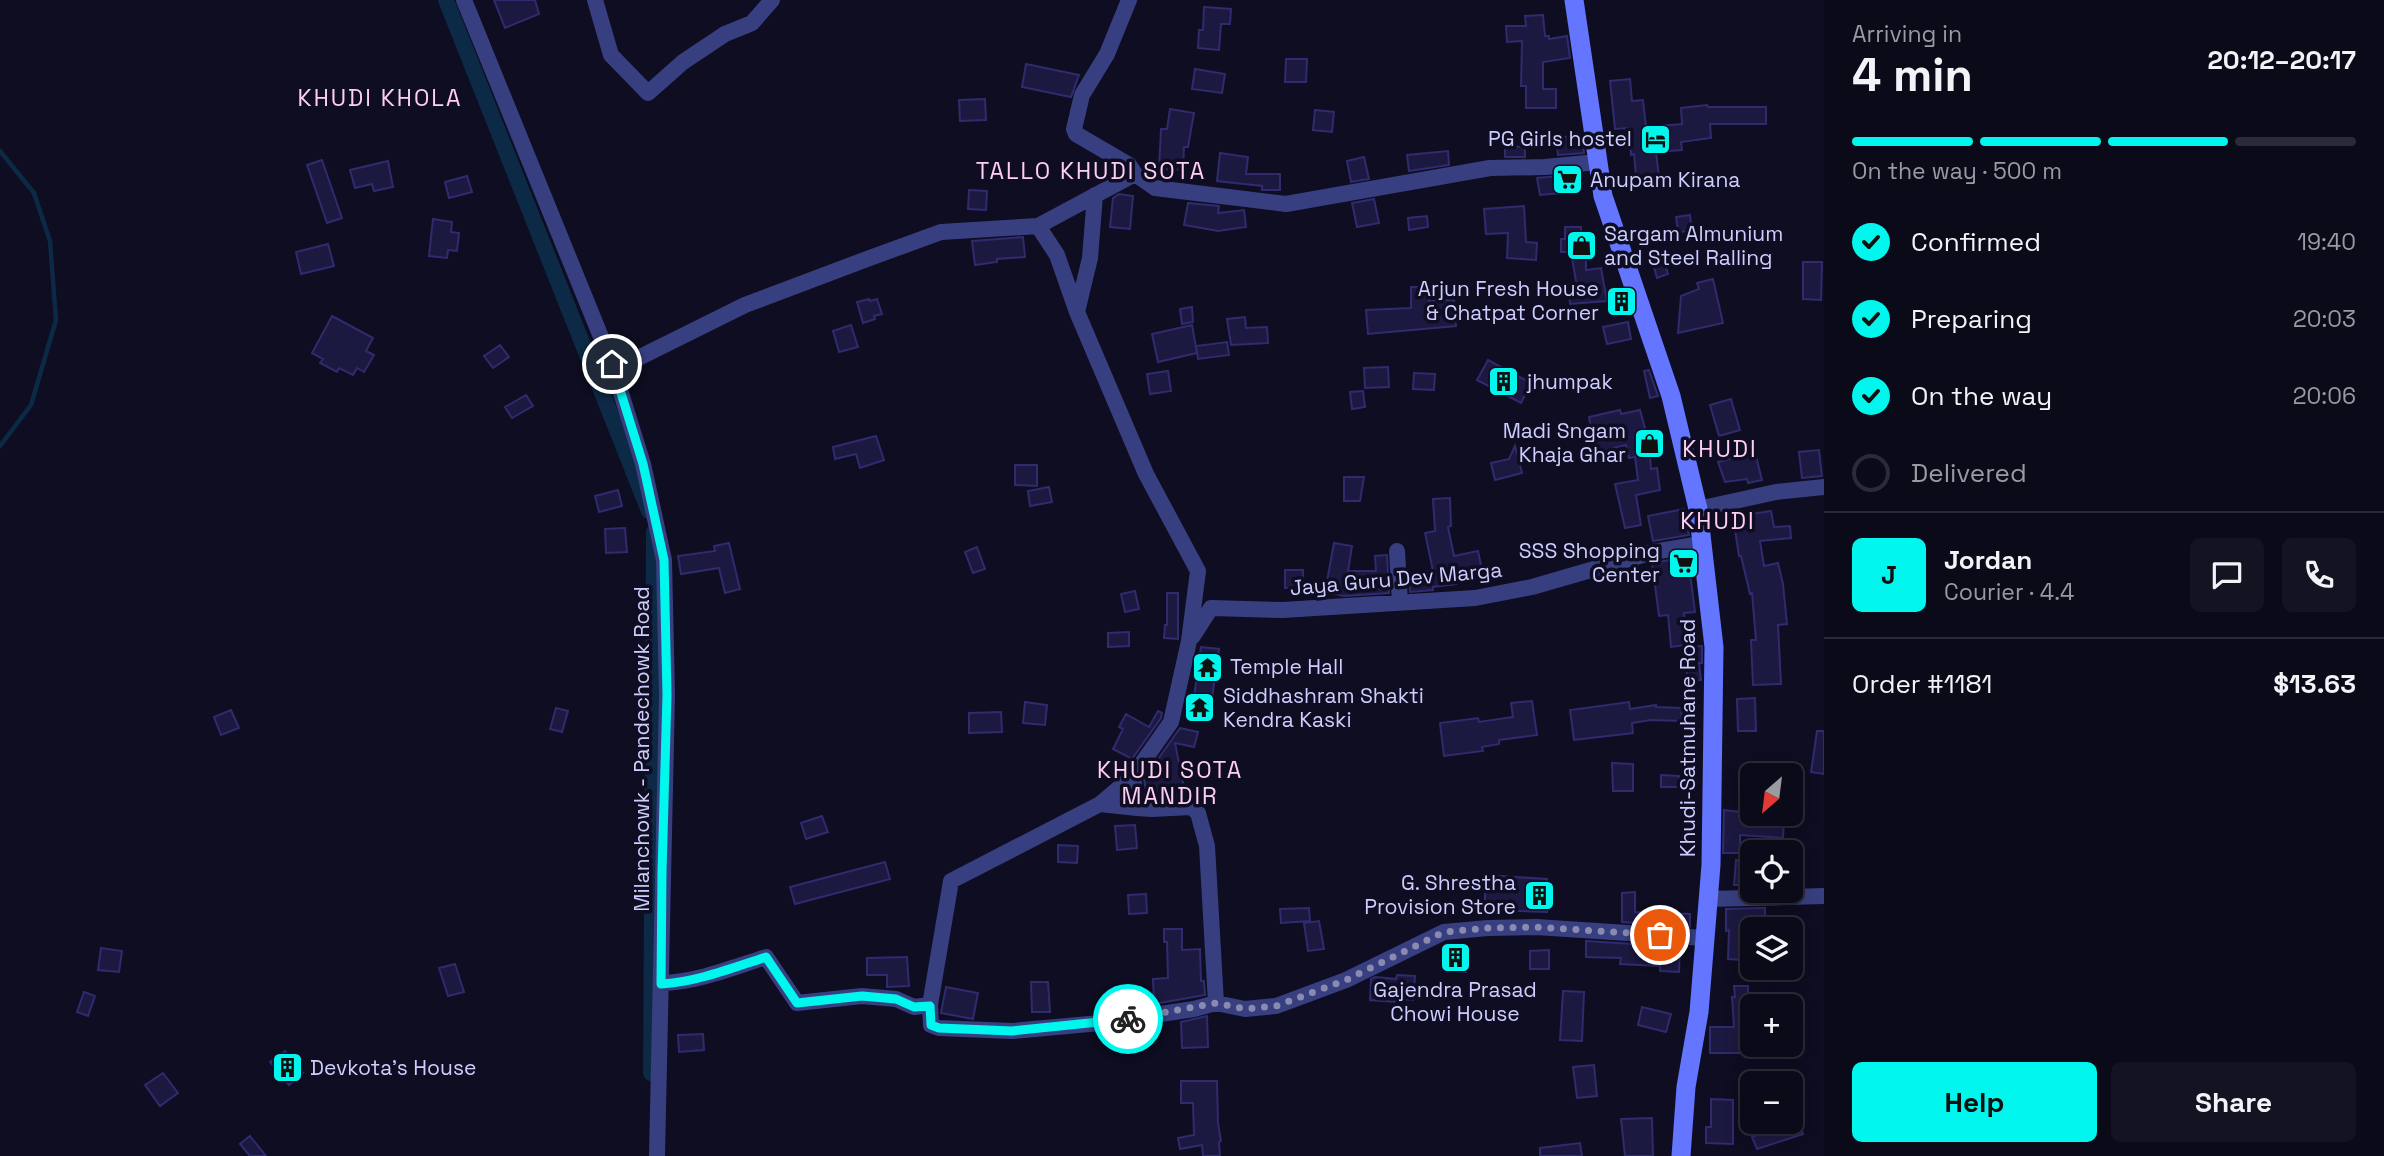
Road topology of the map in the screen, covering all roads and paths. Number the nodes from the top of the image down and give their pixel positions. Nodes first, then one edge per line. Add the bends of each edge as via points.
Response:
1 (464, 0) edge
2 (595, 0) edge
3 (772, 0) edge
4 (1129, 0) edge
5 (1574, 0) edge
6 (1597, 162) junction
7 (1135, 174) junction
8 (1095, 195) junction
9 (1038, 226) junction
10 (1077, 312) junction
11 (614, 370) junction
12 (1824, 488) edge
13 (1698, 509) junction
14 (1701, 544) junction
15 (1397, 551) dead end
16 (1196, 586) junction
17 (1400, 603) junction
18 (1211, 608) junction
19 (1189, 641) junction
20 (1133, 776) junction
21 (1100, 804) junction
22 (1137, 808) junction
23 (1824, 896) edge
24 (1707, 899) junction
25 (1704, 938) junction
26 (661, 984) junction
27 (1216, 1003) junction
28 (922, 1006) junction
29 (657, 1156) edge
30 (1681, 1156) edge

1 - 11 street, Milanchowk - Pandechowk Road
2 - 3 street via 611,55 648,93 683,62 725,34 752,23
4 - 7 street via 1107,54 1082,95 1074,129 1129,165
5 - 6 main road, Khudi-Satmuhane Road
6 - 7 street via 1490,168 1286,204 1155,188
6 - 13 main road, Khudi-Satmuhane Road via 1603,196 1671,397
7 - 8 street
8 - 9 street
8 - 10 street via 1090,258
9 - 10 street via 1057,255
9 - 11 street via 942,232 745,305
10 - 16 street via 1146,474 1198,570
11 - 26 street, Milanchowk - Pandechowk Road via 643,464 664,560 667,695
12 - 13 street via 1776,492
13 - 14 main road, Khudi-Satmuhane Road
14 - 17 street, Jaya Guru Dev Marga via 1653,552 1521,589
14 - 24 main road, Khudi-Satmuhane Road via 1714,647
15 - 17 street
16 - 18 street
16 - 19 street
17 - 18 street, Jaya Guru Dev Marga via 1283,610
18 - 19 street
19 - 20 street via 1171,722
20 - 21 street
20 - 22 street
21 - 22 street
21 - 28 street via 951,881
22 - 27 street via 1191,807 1199,813 1207,846
23 - 24 street
24 - 25 main road, Khudi-Satmuhane Road
25 - 27 street via 1536,927 1444,932 1346,980 1276,1006 1245,1009
25 - 30 main road, Khudi-Satmuhane Road
26 - 28 street via 766,957 797,1003 862,996
26 - 29 street, Milanchowk - Pandechowk Road
27 - 28 street via 1100,1023 1012,1031 939,1028 931,1025

